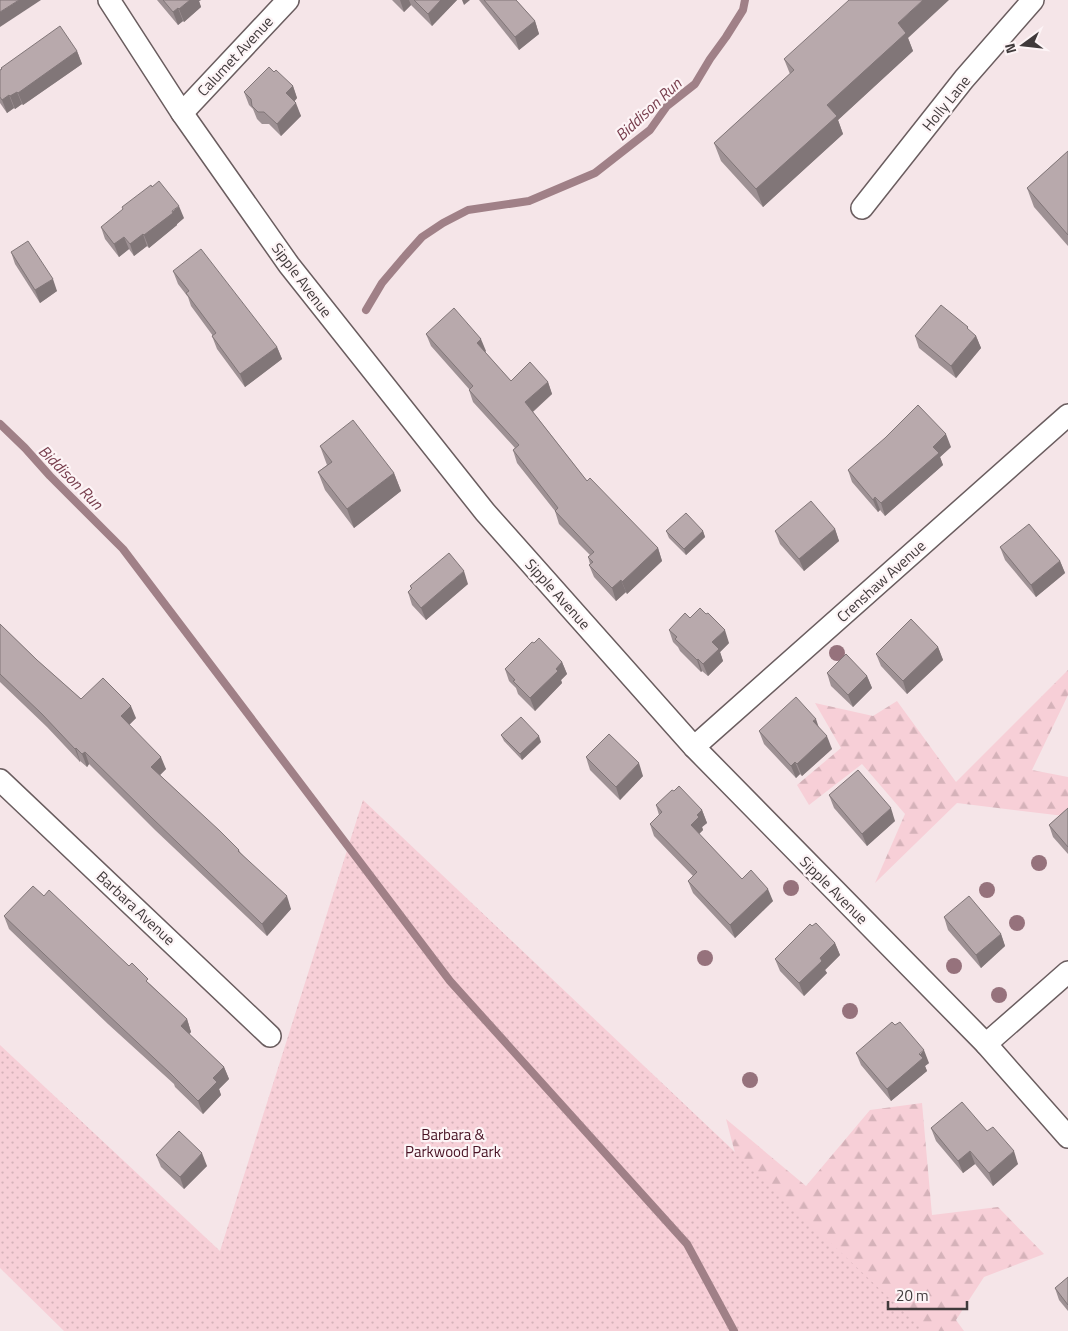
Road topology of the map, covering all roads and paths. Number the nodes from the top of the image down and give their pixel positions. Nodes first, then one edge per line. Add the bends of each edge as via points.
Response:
1 (108, 0) edge
2 (288, 0) edge
3 (1033, 0) edge
4 (182, 113) junction
5 (862, 208) dead end
6 (1068, 415) edge
7 (694, 747) junction
8 (0, 780) edge
9 (1068, 972) edge
10 (270, 1036) dead end
11 (986, 1044) junction
12 (1068, 1137) edge

1 - 4 street, Sipple Avenue
2 - 4 street, Calumet Avenue
3 - 5 street, Holly Lane via 964,79
4 - 7 street, Sipple Avenue via 289,264 485,512
6 - 7 street, Crenshaw Avenue
7 - 11 street, Sipple Avenue
8 - 10 street, Barbara Avenue
9 - 11 street
11 - 12 street, Sipple Avenue

